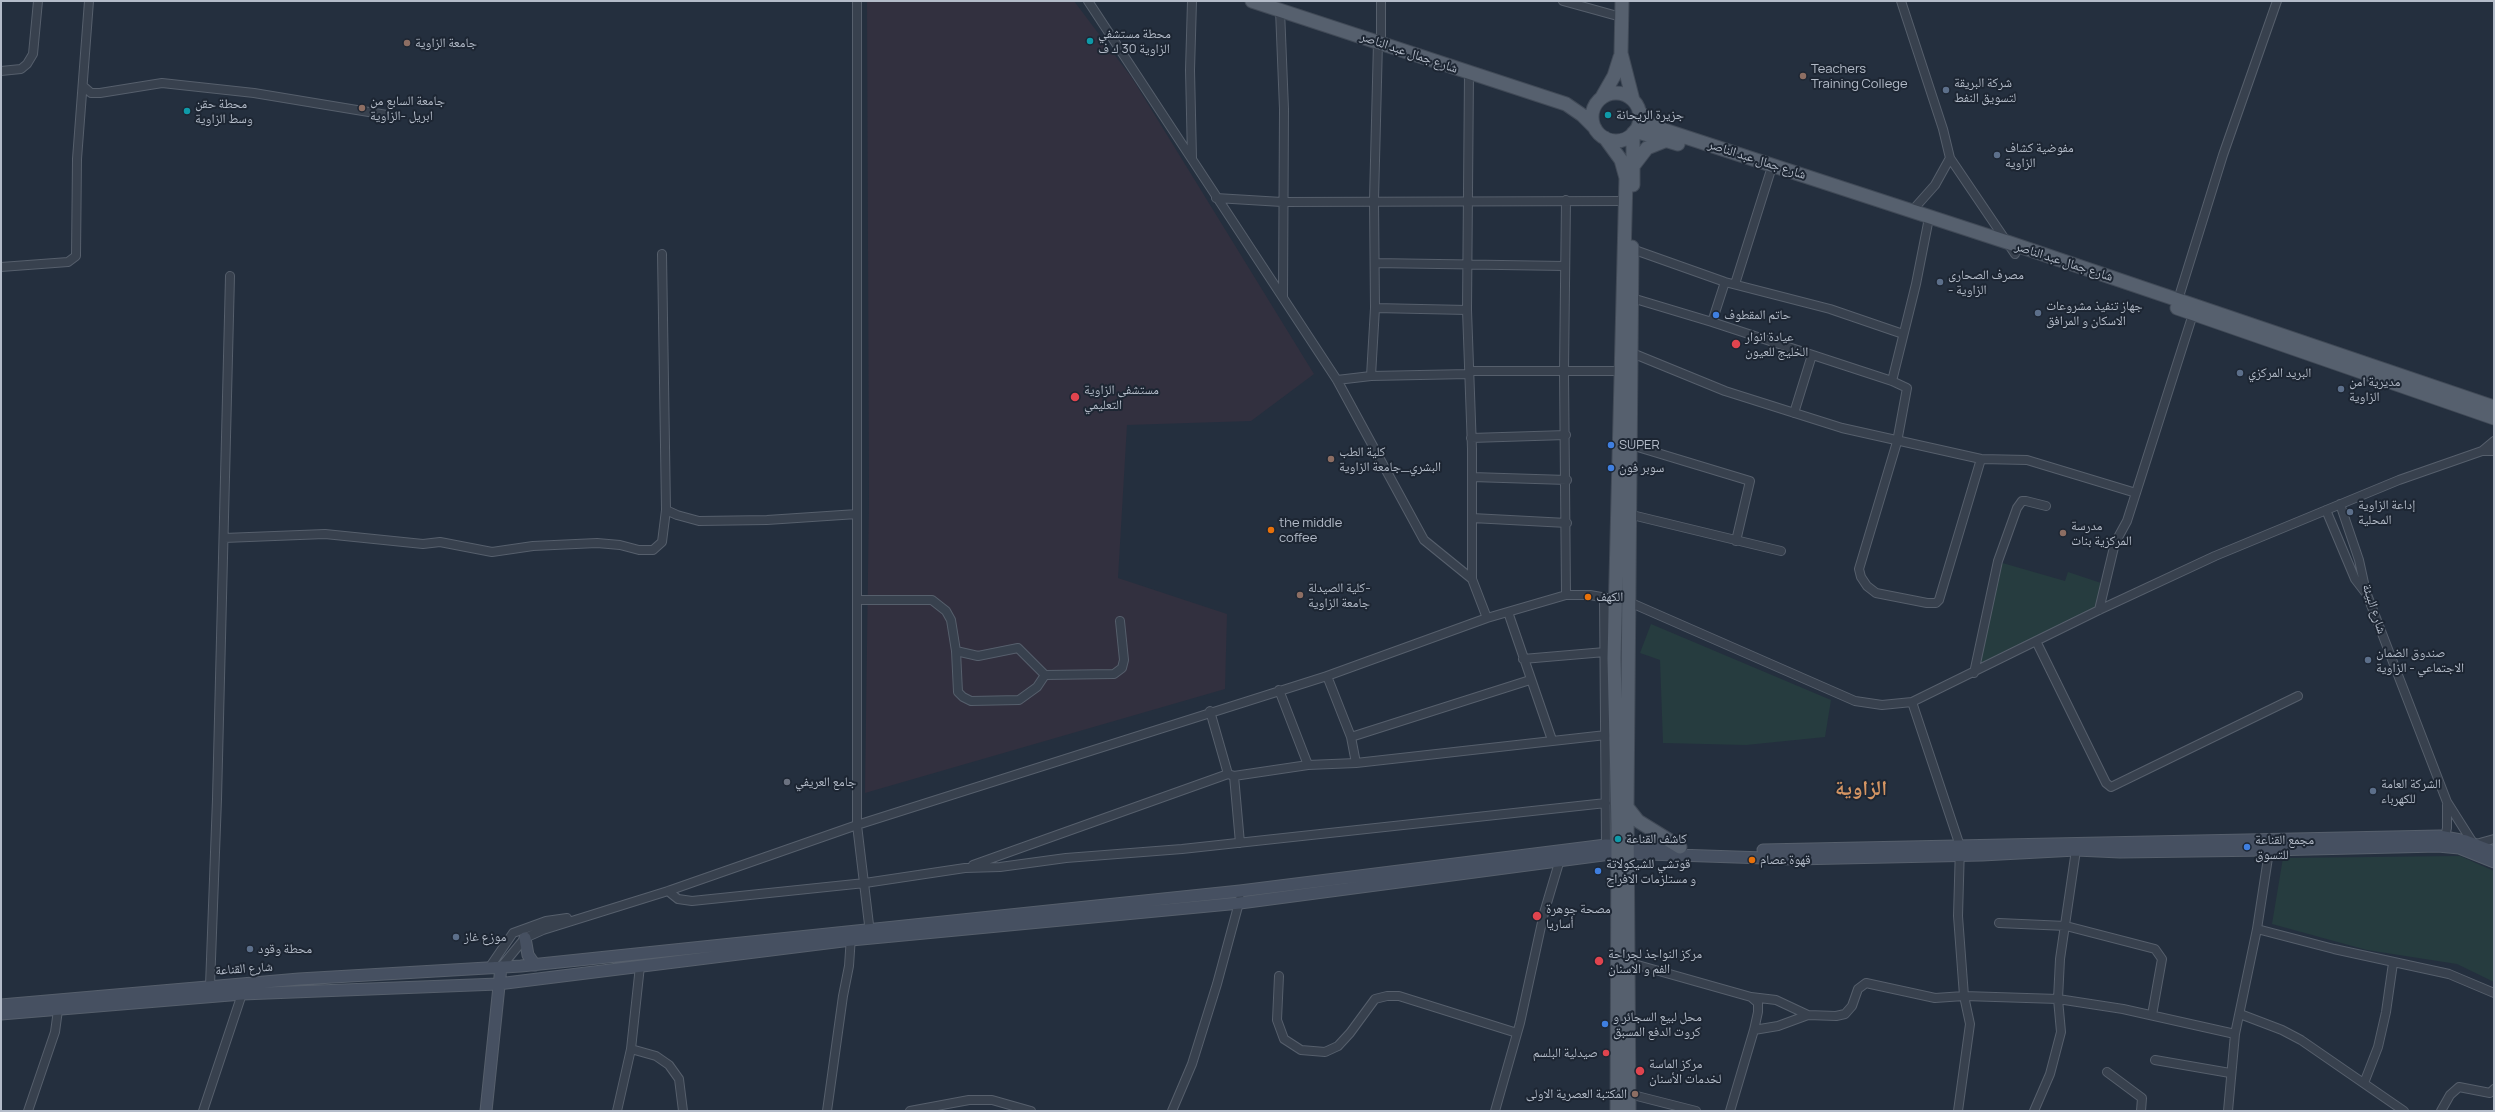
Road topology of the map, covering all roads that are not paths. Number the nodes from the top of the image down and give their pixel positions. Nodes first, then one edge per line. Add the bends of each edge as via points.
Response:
1 (38, 1) edge
2 (89, 1) edge
3 (857, 1) edge
4 (1088, 1) edge
5 (1095, 1) edge
6 (1192, 1) edge
7 (1252, 1) edge
8 (1381, 1) edge
9 (1563, 1) edge
10 (1622, 1) edge
11 (1901, 1) edge
12 (2277, 1) edge
13 (1280, 10) junction
14 (1621, 17) junction
15 (1100, 18) junction
16 (1380, 42) junction
17 (1621, 53) junction
18 (1, 71) edge
19 (1469, 73) junction
20 (82, 86) junction
21 (1601, 99) junction
22 (1566, 104) junction
23 (1636, 106) junction
24 (393, 116) dead end
25 (1595, 128) junction
26 (1634, 132) junction
27 (1605, 138) junction
28 (1667, 140) junction
29 (1192, 158) junction
30 (1950, 158) junction
31 (1634, 164) junction
32 (1770, 173) junction
33 (1216, 198) junction
34 (1374, 200) junction
35 (1468, 200) junction
36 (1566, 200) junction
37 (1625, 201) junction
38 (1282, 202) junction
39 (1911, 212) junction
40 (1929, 221) junction
41 (2013, 248) junction
42 (1632, 249) junction
43 (662, 254) dead end
44 (1375, 263) junction
45 (1467, 264) junction
46 (1565, 266) junction
47 (1, 267) edge
48 (230, 276) dead end
49 (1725, 282) junction
50 (1735, 284) junction
51 (1283, 296) junction
52 (1632, 298) junction
53 (2176, 304) junction
54 (1375, 308) junction
55 (1467, 310) junction
56 (2193, 314) junction
57 (1712, 322) junction
58 (1903, 334) junction
59 (1632, 353) junction
60 (1812, 355) junction
61 (1564, 371) junction
62 (1620, 371) junction
63 (1469, 373) junction
64 (1371, 376) junction
65 (1337, 380) junction
66 (1892, 381) junction
67 (2494, 407) edge
68 (1794, 413) junction
69 (2494, 418) edge
70 (1566, 435) junction
71 (1472, 438) junction
72 (2494, 441) edge
73 (1897, 442) junction
74 (1631, 445) junction
75 (2482, 451) junction
76 (2494, 451) edge
77 (1982, 459) junction
78 (1472, 478) junction
79 (1567, 480) junction
80 (2136, 493) junction
81 (2340, 504) junction
82 (2046, 506) dead end
83 (666, 510) junction
84 (2326, 510) junction
85 (857, 514) junction
86 (1632, 515) junction
87 (1472, 518) junction
88 (1567, 523) junction
89 (224, 538) junction
90 (1736, 540) junction
91 (1781, 551) dead end
92 (1472, 579) junction
93 (2366, 592) junction
94 (1566, 595) junction
95 (857, 600) junction
96 (1616, 600) junction
97 (2099, 610) junction
98 (1508, 612) junction
99 (1487, 618) junction
100 (1120, 621) dead end
101 (2036, 641) junction
102 (956, 651) junction
103 (1605, 652) junction
104 (1523, 659) junction
105 (1974, 673) junction
106 (1045, 675) junction
107 (1327, 676) junction
108 (1530, 680) junction
109 (1279, 690) junction
110 (2298, 696) dead end
111 (1912, 702) junction
112 (1210, 711) junction
113 (1606, 735) junction
114 (1351, 737) junction
115 (1552, 740) junction
116 (1356, 763) junction
117 (1308, 766) junction
118 (1231, 775) junction
119 (2447, 802) junction
120 (1606, 803) junction
121 (1627, 807) junction
122 (857, 825) junction
123 (2445, 837) junction
124 (2494, 839) edge
125 (1240, 843) junction
126 (2474, 843) junction
127 (2270, 845) junction
128 (1680, 847) junction
129 (1619, 848) junction
130 (1563, 850) junction
131 (2076, 850) junction
132 (1960, 851) junction
133 (2494, 852) edge
134 (1559, 862) junction
135 (2494, 862) edge
136 (965, 868) junction
137 (865, 883) junction
138 (668, 891) junction
139 (1240, 891) junction
140 (1240, 902) junction
141 (594, 914) junction
142 (1999, 923) dead end
143 (2066, 926) junction
144 (2257, 929) junction
145 (870, 934) junction
146 (851, 936) junction
147 (526, 938) junction
148 (1627, 962) junction
149 (2393, 963) junction
150 (535, 965) junction
151 (640, 966) junction
152 (501, 967) junction
153 (489, 968) junction
154 (1279, 976) dead end
155 (487, 984) junction
156 (498, 984) junction
157 (210, 986) junction
158 (2494, 993) edge
159 (242, 994) junction
160 (1964, 996) junction
161 (1751, 997) junction
162 (2058, 999) junction
163 (1, 1004) edge
164 (58, 1010) junction
165 (497, 1010) junction
166 (1, 1014) edge
167 (2240, 1014) junction
168 (1808, 1015) junction
169 (2152, 1015) junction
170 (1754, 1030) junction
171 (1517, 1033) junction
172 (2235, 1034) junction
173 (631, 1049) junction
174 (2155, 1060) dead end
175 (2107, 1072) dead end
176 (2230, 1073) junction
177 (2364, 1083) junction
178 (2494, 1089) edge
179 (1629, 1094) junction
180 (2230, 1110) edge
181 (28, 1111) edge
182 (203, 1111) edge
183 (486, 1111) edge
184 (617, 1111) edge
185 (683, 1111) edge
186 (827, 1111) edge
187 (910, 1111) edge
188 (1031, 1111) edge
189 (1172, 1111) edge
190 (1495, 1111) edge
191 (1617, 1111) edge
192 (1629, 1111) edge
193 (1696, 1111) edge
194 (1730, 1111) edge
195 (1958, 1111) edge
196 (2034, 1111) edge
197 (2141, 1111) edge
198 (2404, 1111) edge
199 (2441, 1111) edge

1 - 18 street via 33,54 21,69
2 - 20 street
3 - 85 street
4 - 15 street
5 - 15 street
6 - 29 street
7 - 13 main road, شارع جمال عبد الناصر
8 - 16 street
9 - 14 street
10 - 14 main road
11 - 30 street
12 - 53 street via 2223,155
13 - 16 main road, شارع جمال عبد الناصر
13 - 38 street via 1284,109
14 - 17 main road
15 - 29 street
16 - 19 main road, شارع جمال عبد الناصر
16 - 34 street
17 - 21 main road via 1614,76
17 - 23 main road
19 - 22 main road, شارع جمال عبد الناصر
19 - 35 street
20 - 24 street via 91,93 100,93 144,85 169,84 254,93
20 - 47 street via 77,159 76,256 68,262
21 - 22 main road, شارع جمال عبد الناصر via 1582,104
21 - 23 main road via 1618,93
21 - 25 main road via 1592,114
22 - 25 main road, شارع جمال عبد الناصر
23 - 26 main road via 1640,120
23 - 39 main road, شارع جمال عبد الناصر via 1649,122 1664,130
25 - 27 main road
26 - 27 main road via 1622,140
26 - 28 main road, شارع جمال عبد الناصر
26 - 31 main road
27 - 37 main road via 1617,152 1624,169
28 - 31 main road via 1647,148
28 - 32 main road, شارع جمال عبد الناصر
29 - 33 street
30 - 39 street via 1935,185
30 - 41 street
31 - 42 main road
32 - 40 main road, شارع جمال عبد الناصر
32 - 50 street
33 - 38 street
33 - 51 street
34 - 35 street
34 - 38 street
34 - 44 street
35 - 36 street
35 - 45 street
36 - 37 street
36 - 46 street
37 - 62 main road
38 - 51 street
39 - 40 main road, شارع جمال عبد الناصر
40 - 41 main road, شارع جمال عبد الناصر
40 - 58 street
41 - 53 main road, شارع جمال عبد الناصر
42 - 49 street
42 - 52 main road
43 - 83 street
44 - 45 street
44 - 54 street
45 - 46 street
45 - 55 street
46 - 61 street
48 - 89 street
49 - 50 street
49 - 57 street
50 - 58 street via 1830,309
51 - 65 street
52 - 57 street
52 - 59 main road
53 - 56 main road, شارع جمال عبد الناصر
53 - 67 main road, شارع جمال عبد الناصر
54 - 55 street
54 - 64 street
55 - 63 street
56 - 69 main road, شارع جمال عبد الناصر
56 - 80 street
57 - 60 street
58 - 66 street
59 - 68 street via 1725,391
59 - 74 main road
60 - 66 street
60 - 68 street
61 - 62 street
61 - 63 street
61 - 70 street
62 - 96 main road
63 - 64 street
63 - 71 street
64 - 65 street
65 - 92 street via 1424,540
66 - 73 street via 1907,388 1908,392
68 - 73 street
70 - 71 street
70 - 79 street
71 - 78 street
72 - 75 street
73 - 77 street
73 - 77 street via 1859,569 1867,586 1876,593 1902,600 1932,604 1940,596
74 - 86 main road
74 - 90 street via 1750,481
75 - 76 street
75 - 81 street
77 - 80 street via 2027,460
78 - 79 street
78 - 87 street
79 - 88 street
80 - 97 street via 2127,521 2115,543
81 - 84 street
81 - 93 street, شارع البيئة via 2359,560
82 - 105 street via 2022,501 2017,508 1998,561
83 - 85 street via 699,521 767,520
83 - 89 street via 662,542 653,550 597,543 533,546 492,552 440,542 423,544 325,534
84 - 93 street via 2355,579
84 - 97 street via 2215,556
85 - 95 street
86 - 90 street
86 - 96 main road
87 - 88 street
87 - 92 street
88 - 94 street
89 - 157 street
90 - 91 street
92 - 99 street
93 - 119 street, شارع البيئة
94 - 96 street via 1590,595
94 - 98 street
95 - 102 street via 932,600 946,611 951,620
95 - 122 street
96 - 103 street
96 - 111 street via 1855,701 1882,705
96 - 121 main road
96 - 129 main road via 1615,722
97 - 101 street
98 - 99 street
98 - 104 street
99 - 107 street
100 - 106 street via 1124,660 1122,668 1114,674
101 - 105 street
101 - 110 street via 2106,783 2111,787
102 - 106 street via 978,656 1018,648 1038,671
102 - 106 street via 958,692 970,701 1019,700 1037,687
103 - 104 street
103 - 113 street
104 - 108 street
105 - 111 street
107 - 109 street
107 - 114 street
108 - 114 street
108 - 115 street
109 - 112 street
109 - 117 street
111 - 132 street
112 - 118 street
112 - 122 street
113 - 115 street
113 - 120 street
114 - 116 street
115 - 116 street
116 - 117 street
117 - 118 street
118 - 125 street
118 - 136 street
119 - 123 street, شارع البيئة
119 - 126 street, شارع البيئة
120 - 125 street
120 - 129 street
121 - 128 main road via 1638,821
121 - 129 main road
122 - 137 street
122 - 138 street
123 - 126 main road
123 - 127 main road
124 - 126 street
125 - 136 street
126 - 133 main road
127 - 131 main road via 2120,852
127 - 132 main road
127 - 135 main road via 2445,846 2464,849
127 - 144 street
128 - 129 main road
128 - 132 main road via 1788,851
129 - 130 main road
129 - 132 main road via 1794,859
129 - 134 main road
129 - 148 main road
129 - 191 main road
130 - 134 street
130 - 139 main road
131 - 132 main road
131 - 143 street
132 - 160 street via 1958,916
134 - 140 main road
134 - 171 street via 1544,913
136 - 137 street
137 - 138 street via 692,901 678,899
137 - 145 street
138 - 141 street
139 - 140 street
139 - 145 main road
140 - 145 main road
140 - 189 street via 1192,1064
141 - 147 street
141 - 153 street via 546,921 518,931 509,937
142 - 143 street
143 - 162 street via 2060,959
143 - 169 street via 2151,947 2160,954 2162,960
144 - 149 street
144 - 167 street
145 - 146 main road
146 - 150 main road, شارع القناعة
146 - 151 main road, شارع القناعة
146 - 186 street via 850,966 843,996
147 - 150 main road via 528,955
147 - 152 street
148 - 161 street
148 - 179 main road
149 - 158 street via 2449,974
149 - 177 street via 2378,1047
150 - 152 main road, شارع القناعة
151 - 156 main road, شارع القناعة
151 - 173 street
152 - 153 main road, شارع القناعة
152 - 156 main road
153 - 155 main road
153 - 157 main road, شارع القناعة
154 - 171 street via 1277,1020 1284,1039 1301,1050 1325,1052 1338,1046 1375,999 1387,996 1399,996
155 - 156 main road, شارع القناعة
155 - 159 main road, شارع القناعة
155 - 165 main road
156 - 165 main road
157 - 163 main road, شارع القناعة
159 - 164 main road, شارع القناعة
159 - 182 street
160 - 162 street
160 - 168 street via 1935,998 1866,983 1858,990 1852,1006 1845,1014
160 - 195 street via 1970,1024
161 - 168 street via 1776,1000
161 - 170 street via 1758,1003
162 - 169 street
162 - 196 street via 2061,1032 2059,1044
164 - 166 main road, شارع القناعة
164 - 181 street via 55,1032
165 - 183 main road
167 - 172 street
167 - 177 street via 2301,1040
168 - 170 street via 1778,1026
169 - 172 street
170 - 194 street
171 - 190 street
172 - 176 street
173 - 184 street
173 - 185 street via 656,1056 669,1065 679,1079
174 - 176 street
175 - 197 street via 2142,1098
176 - 180 street
177 - 198 street
178 - 199 street via 2490,1093 2459,1087 2450,1095
179 - 192 main road
179 - 193 street
187 - 188 street via 969,1100 992,1100

